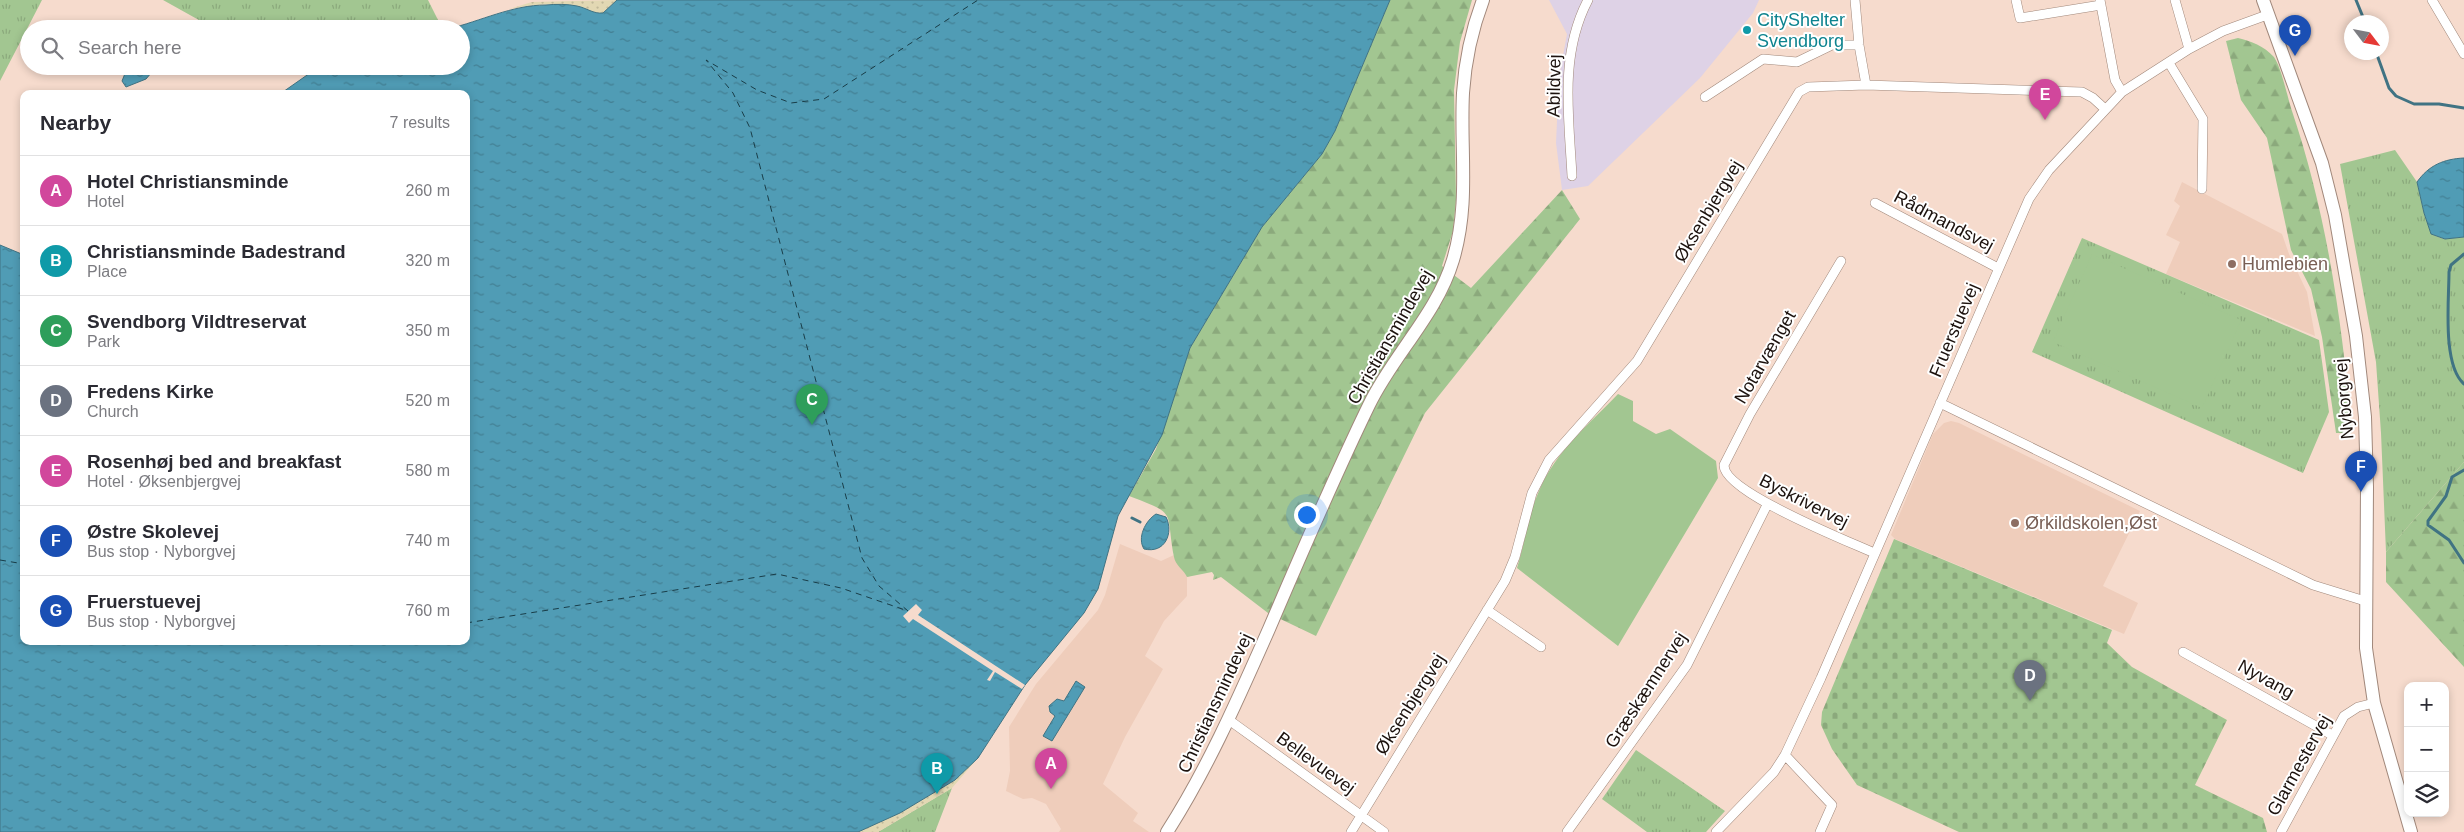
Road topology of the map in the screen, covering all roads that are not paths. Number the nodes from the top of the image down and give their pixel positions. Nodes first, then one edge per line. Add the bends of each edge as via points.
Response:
1 (1483, 0) edge
2 (1588, 0) edge
3 (1855, 0) edge
4 (2016, 0) edge
5 (2175, 0) edge
6 (2263, 0) edge
7 (2432, 0) edge
8 (2101, 3) edge
9 (2267, 16) junction
10 (1859, 45) junction
11 (2188, 49) junction
12 (2464, 54) edge
13 (2168, 63) junction
14 (1866, 85) junction
15 (2122, 92) junction
16 (1705, 98) dead end
17 (2105, 109) junction
18 (1572, 176) dead end
19 (2202, 189) dead end
20 (1875, 203) dead end
21 (1841, 261) dead end
22 (1998, 268) junction
23 (1940, 403) junction
24 (1724, 471) joint
25 (1767, 505) junction
26 (1874, 553) junction
27 (2364, 602) junction
28 (1487, 610) junction
29 (1541, 647) dead end
30 (2183, 652) dead end
31 (2374, 703) junction
32 (1229, 720) junction
33 (2332, 735) junction
34 (1785, 755) junction
35 (1361, 815) junction
36 (1167, 832) edge
37 (1350, 832) edge
38 (1384, 832) edge
39 (1567, 832) edge
40 (1716, 832) edge
41 (1820, 832) edge
42 (2281, 832) edge
43 (2411, 832) edge

1 - 32 street, Christiansmindevej via 1470,45 1463,92 1464,204 1452,261 1441,290 1378,385
2 - 18 street, Abildvej via 1572,41 1567,89
3 - 10 street
4 - 8 street via 2020,18
5 - 11 street
6 - 9 street, Nyborgvej
7 - 12 street
8 - 15 street via 2115,80
9 - 11 street, Fruerstuevej via 2223,31
9 - 27 street, Nyborgvej via 2322,163 2335,215 2356,336 2367,487
10 - 14 street
10 - 16 street via 1832,45 1796,62 1763,59
11 - 13 street, Fruerstuevej
13 - 15 street, Fruerstuevej
13 - 19 street via 2203,119
14 - 17 street, Øksenbjergvej via 2082,92
14 - 28 street, Øksenbjergvej via 1808,87 1799,92 1637,361 1546,466 1529,504 1515,557
15 - 17 street, Fruerstuevej
17 - 22 street, Fruerstuevej via 2049,170 2029,199
20 - 22 street, Rådmandsvej
21 - 24 street, Notarvænget via 1750,414
22 - 23 street, Fruerstuevej
23 - 26 street, Fruerstuevej
23 - 27 street via 2314,585
24 - 25 street, Byskrivervej via 1728,478
25 - 26 street, Byskrivervej
25 - 39 street, Græskæmnervej via 1687,665
26 - 34 street, Fruerstuevej
27 - 31 street, Nyborgvej via 2366,648
28 - 29 street
28 - 35 street, Øksenbjergvej
30 - 33 street, Nyvang
31 - 33 street, Glarmestervej via 2358,707 2344,716
31 - 43 street, Nyborgvej
32 - 35 street, Bellevuevej
32 - 36 street, Christiansmindevej
33 - 42 street, Glarmestervej
34 - 40 street, Fruerstuevej via 1774,772
34 - 41 street via 1832,805
35 - 37 street, Øksenbjergvej
35 - 38 street, Bellevuevej

